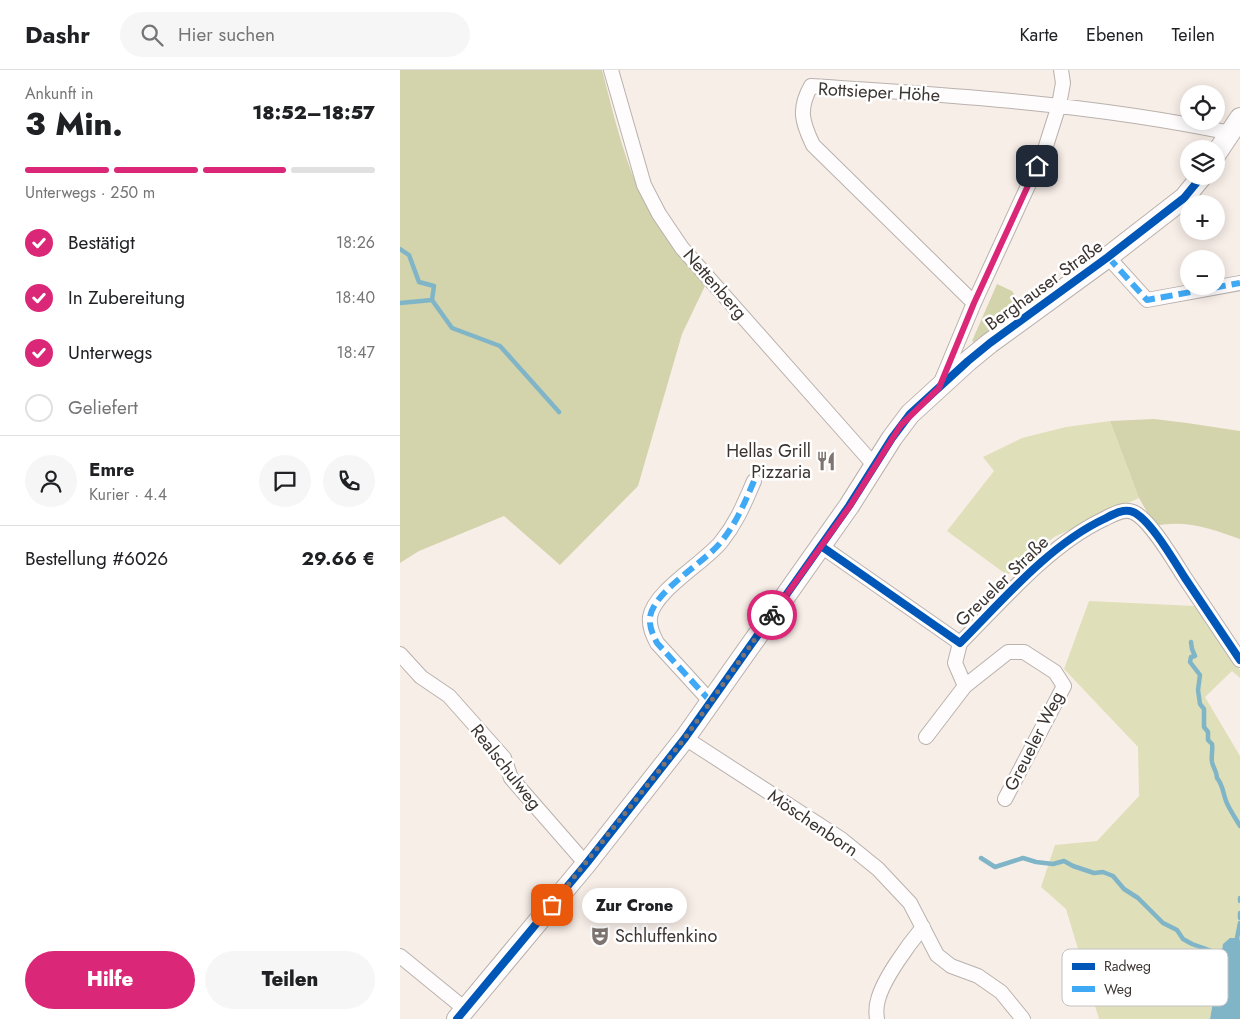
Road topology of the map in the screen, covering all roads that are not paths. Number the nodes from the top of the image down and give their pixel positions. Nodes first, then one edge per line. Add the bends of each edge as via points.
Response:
1 (611, 70) edge
2 (1062, 70) edge
3 (1060, 105) junction
4 (1235, 125) edge
5 (1225, 140) edge
6 (1195, 185) edge
7 (1108, 257) junction
8 (1240, 284) edge
9 (974, 303) junction
10 (939, 388) junction
11 (875, 466) junction
12 (754, 481) dead end
13 (821, 546) junction
14 (960, 643) junction
15 (400, 654) edge
16 (1240, 660) edge
17 (965, 686) junction
18 (711, 702) junction
19 (685, 738) junction
20 (926, 738) dead end
21 (1005, 799) dead end
22 (586, 864) junction
23 (923, 927) junction
24 (400, 956) edge
25 (461, 1014) edge
26 (877, 1019) edge
27 (1023, 1019) edge

1 - 11 street, Nettenberg via 644,185 664,223 682,248
2 - 3 street
3 - 4 street, Rottsieper Höhe via 1183,123
3 - 9 street via 1045,150
3 - 9 street, Rottsieper Höhe via 811,86 804,98 805,127 813,145
4 - 5 street
6 - 7 street, Berghauser Straße via 1184,198
7 - 8 street via 1147,300
7 - 10 street, Berghauser Straße via 990,343
9 - 10 street
10 - 11 street, Berghauser Straße via 901,425
11 - 13 street, Berghauser Straße
12 - 18 street via 738,520 721,543 663,595 650,617 657,643
13 - 14 street, Greueler Straße
13 - 18 street, Berghauser Straße
14 - 16 street, Greueler Straße via 1070,538 1114,514 1129,511 1143,519 1160,541
14 - 17 street via 955,663
15 - 22 street, Realschulweg via 421,677 449,696 462,710 504,758 511,778
17 - 20 street, Greueler Weg
17 - 21 street, Greueler Weg via 1008,652 1024,652 1055,672 1064,686
18 - 19 street, Berghauser Straße
19 - 22 street, Berghauser Straße
19 - 23 street, Möschenborn via 841,839 878,869 910,903
22 - 25 street, Berghauser Straße
23 - 26 street via 882,988 876,1008
23 - 27 street, Möschenborn via 938,955 951,966 978,976 1001,992
24 - 25 street

